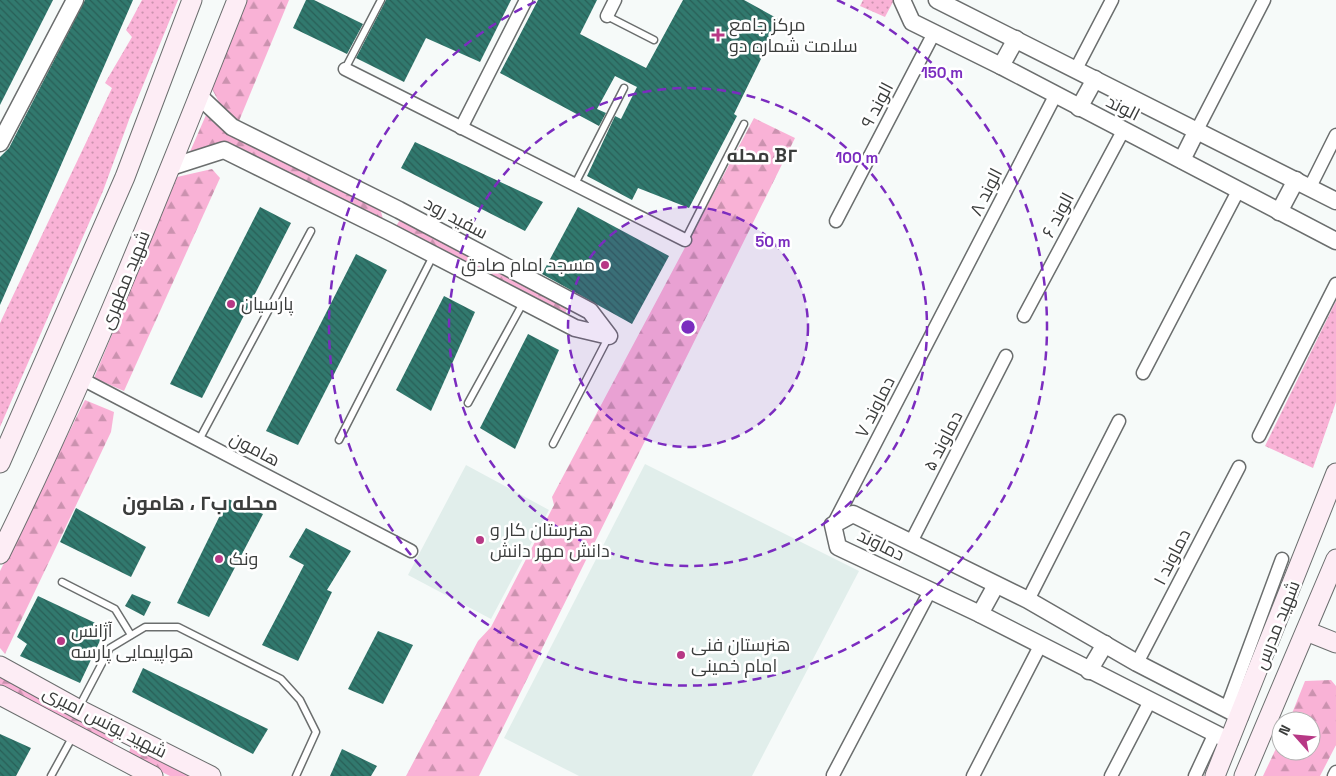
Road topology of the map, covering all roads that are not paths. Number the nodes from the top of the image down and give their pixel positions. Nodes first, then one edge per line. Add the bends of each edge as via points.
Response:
1 (75, 0) edge
2 (192, 0) edge
3 (236, 0) edge
4 (381, 0) edge
5 (526, 0) edge
6 (615, 0) edge
7 (902, 0) edge
8 (937, 0) edge
9 (1112, 0) edge
10 (1264, 0) edge
11 (963, 6) edge
12 (607, 16) joint
13 (934, 33) junction
14 (1016, 39) junction
15 (654, 40) dead end
16 (1001, 66) junction
17 (345, 69) joint
18 (1076, 69) junction
19 (1095, 79) junction
20 (624, 88) dead end
21 (198, 95) junction
22 (1056, 96) junction
23 (1079, 108) junction
24 (744, 124) dead end
25 (461, 128) junction
26 (1123, 131) junction
27 (1196, 132) junction
28 (1336, 135) edge
29 (0, 143) edge
30 (1182, 160) junction
31 (170, 167) junction
32 (575, 184) junction
33 (1303, 184) junction
34 (1238, 191) junction
35 (1336, 201) edge
36 (399, 210) junction
37 (1279, 212) junction
38 (836, 221) dead end
39 (311, 231) dead end
40 (388, 231) junction
41 (685, 240) joint
42 (1336, 241) edge
43 (433, 256) junction
44 (1336, 284) edge
45 (523, 302) junction
46 (947, 304) joint
47 (579, 306) junction
48 (1024, 316) dead end
49 (568, 325) junction
50 (609, 336) junction
51 (1006, 356) dead end
52 (1144, 373) dead end
53 (82, 379) junction
54 (468, 403) dead end
55 (1119, 421) dead end
56 (1259, 436) dead end
57 (200, 440) junction
58 (339, 440) dead end
59 (553, 444) dead end
60 (0, 463) edge
61 (1239, 468) dead end
62 (1336, 473) edge
63 (833, 525) junction
64 (911, 542) junction
65 (411, 550) dead end
66 (0, 554) edge
67 (1282, 559) dead end
68 (1336, 559) edge
69 (62, 582) dead end
70 (996, 585) junction
71 (930, 591) junction
72 (1028, 600) junction
73 (980, 614) junction
74 (1306, 631) junction
75 (131, 635) junction
76 (1336, 643) edge
77 (1105, 644) junction
78 (1040, 646) junction
79 (1137, 662) junction
80 (0, 666) edge
81 (1089, 671) junction
82 (0, 696) edge
83 (1150, 702) junction
84 (78, 709) junction
85 (1233, 713) junction
86 (73, 734) junction
87 (129, 735) junction
88 (1223, 737) junction
89 (116, 757) junction
90 (1336, 772) edge
91 (833, 775) edge
92 (52, 776) edge
93 (153, 776) edge
94 (211, 776) edge
95 (296, 776) edge
96 (973, 776) edge
97 (1111, 776) edge
98 (1194, 776) edge
99 (1215, 776) edge
100 (1244, 776) edge
101 (1334, 776) edge

1 - 29 street
2 - 60 main road via 125,177
3 - 21 main road, شهید مطهری
4 - 17 lane
5 - 25 street
6 - 12 street
7 - 13 street, الوند via 912,22
8 - 11 street, الوند
9 - 18 street
10 - 27 street
11 - 14 street, الوند
12 - 15 lane
13 - 16 street, الوند
13 - 38 street, الوند ۹
14 - 16 street
14 - 18 street, الوند
16 - 22 street, الوند
17 - 25 street
18 - 19 street, الوند
19 - 23 street
19 - 27 street, الوند
20 - 32 lane
21 - 31 main road, شهید مطهری
21 - 36 street, سفید رود via 232,127
22 - 23 street, الوند
22 - 46 street, الوند ۸
23 - 26 street, الوند
24 - 41 lane
25 - 32 street
26 - 30 street, الوند
26 - 48 street, الوند ۶
27 - 30 street
27 - 33 street, الوند
28 - 33 street
30 - 34 street, الوند
31 - 40 street via 224,150
31 - 53 main road, شهید مطهری
32 - 41 street
33 - 35 street, الوند
33 - 37 street
34 - 37 street, الوند
34 - 52 street
36 - 40 street
36 - 47 street, سفید رود
37 - 42 street, الوند
39 - 57 lane
40 - 43 street
43 - 45 street
43 - 58 lane
44 - 56 street
45 - 49 street
45 - 54 lane
46 - 63 street, دماوند ۷
47 - 49 street
47 - 50 street, سفید رود via 590,312
49 - 50 street
50 - 59 lane
51 - 64 street, دماوند ۵
53 - 57 street, هامون
53 - 66 main road, شهید مطهری
55 - 72 street
57 - 65 street, هامون
61 - 79 street, دماوند ۱
62 - 85 main road, شهید مدرس
63 - 64 street, دماوند via 853,514
63 - 71 street, دماوند via 838,547
64 - 70 street, دماوند
67 - 85 street
68 - 74 main road, شهید مدرس
69 - 75 lane via 115,609
70 - 72 street, دماوند
70 - 73 street
71 - 73 street, دماوند
71 - 91 street
72 - 77 street, دماوند
73 - 78 street, دماوند
74 - 76 main road
74 - 100 main road, شهید مدرس
75 - 84 lane via 110,648
75 - 95 lane via 145,627 178,628 281,680 300,700 316,732
77 - 79 street, دماوند
77 - 81 street
78 - 81 street, دماوند
78 - 96 street
79 - 85 street, دماوند
80 - 84 main road, شهید یونس امیری
81 - 83 street, دماوند
82 - 86 main road, شهید یونس امیری
83 - 88 street, دماوند
83 - 97 street
84 - 87 main road, شهید یونس امیری
85 - 88 main road, شهید مدرس
86 - 89 main road, شهید یونس امیری
86 - 92 lane
87 - 89 main road
87 - 94 main road, شهید یونس امیری
88 - 98 street
88 - 99 main road, شهید مدرس
89 - 93 main road, شهید یونس امیری
90 - 101 street

